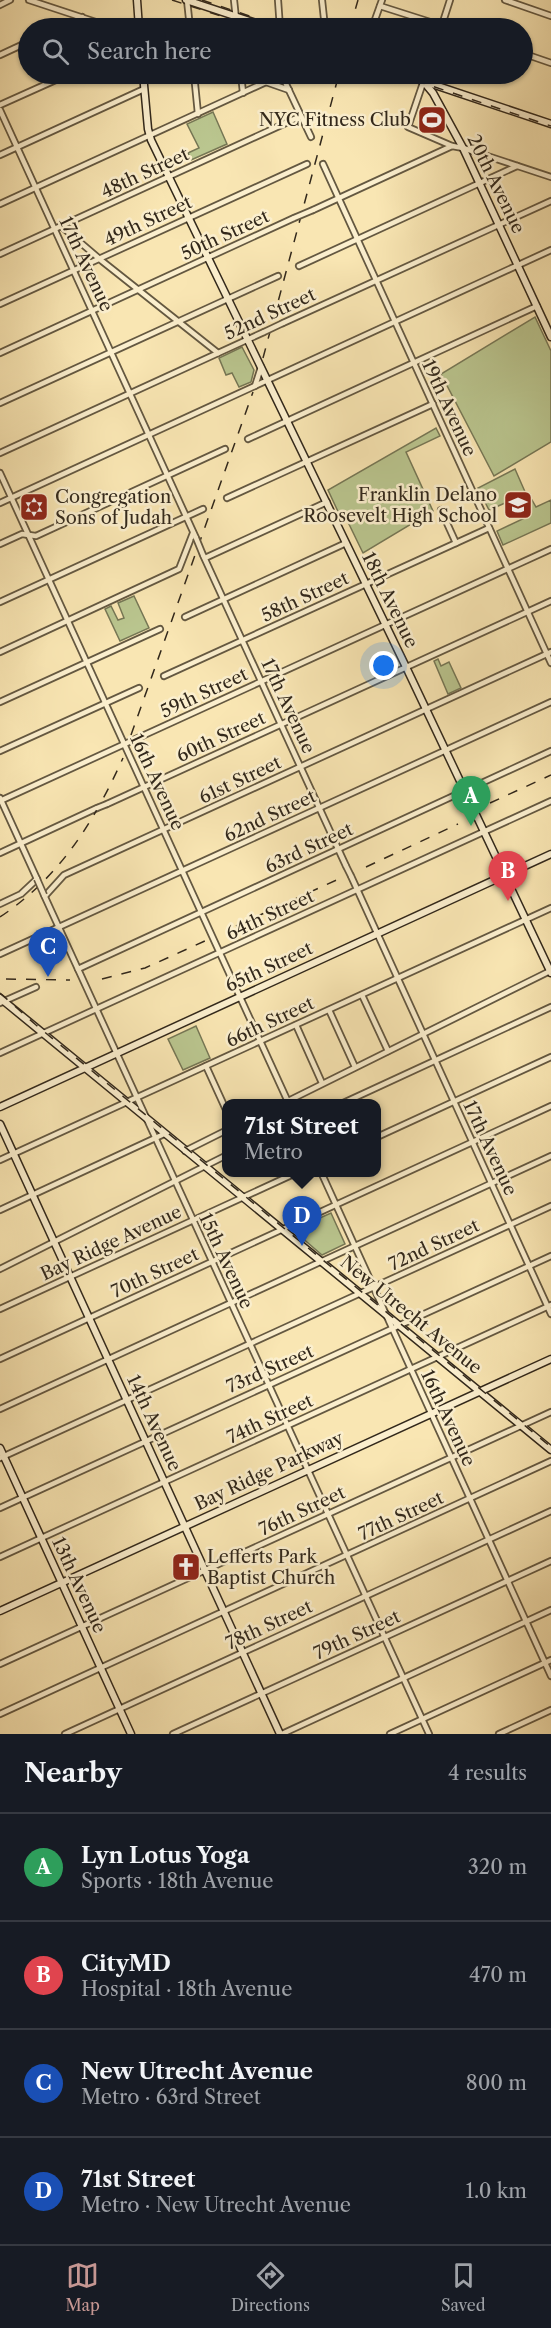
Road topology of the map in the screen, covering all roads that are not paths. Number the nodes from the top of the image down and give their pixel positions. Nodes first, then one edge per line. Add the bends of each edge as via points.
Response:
1 (10, 0) edge
2 (29, 0) edge
3 (137, 0) edge
4 (187, 0) edge
5 (234, 0) edge
6 (278, 0) edge
7 (322, 0) edge
8 (450, 0) edge
9 (505, 0) edge
10 (381, 3) edge
11 (0, 5) edge
12 (551, 16) edge
13 (82, 17) joint
14 (236, 17) junction
15 (85, 18) edge
16 (138, 18) edge
17 (189, 18) edge
18 (239, 18) edge
19 (279, 18) edge
20 (324, 18) edge
21 (376, 18) edge
22 (418, 18) edge
23 (444, 18) edge
24 (18, 47) edge
25 (0, 55) edge
26 (533, 57) edge
27 (551, 63) edge
28 (47, 84) edge
29 (144, 84) edge
30 (195, 84) edge
31 (242, 84) edge
32 (262, 84) edge
33 (272, 84) edge
34 (287, 84) edge
35 (422, 84) edge
36 (428, 84) edge
37 (443, 84) edge
38 (144, 89) junction
39 (289, 90) junction
40 (243, 93) junction
41 (0, 105) edge
42 (0, 110) edge
43 (198, 114) junction
44 (301, 116) junction
45 (551, 124) edge
46 (150, 136) junction
47 (311, 137) dead end
48 (452, 146) junction
49 (17, 147) junction
50 (463, 148) junction
51 (0, 155) edge
52 (307, 164) dead end
53 (323, 164) dead end
54 (517, 166) junction
55 (169, 177) junction
56 (551, 177) edge
57 (481, 183) junction
58 (36, 188) junction
59 (339, 198) junction
60 (551, 201) edge
61 (0, 204) edge
62 (189, 217) junction
63 (499, 224) junction
64 (61, 226) junction
65 (55, 229) junction
66 (357, 240) junction
67 (551, 250) edge
68 (0, 254) edge
69 (99, 258) junction
70 (208, 258) junction
71 (299, 266) dead end
72 (518, 266) junction
73 (74, 270) junction
74 (278, 276) dead end
75 (376, 281) junction
76 (138, 290) junction
77 (228, 299) junction
78 (0, 304) edge
79 (537, 306) junction
80 (92, 311) junction
81 (178, 322) junction
82 (395, 322) junction
83 (551, 337) edge
84 (248, 340) junction
85 (111, 351) junction
86 (0, 353) edge
87 (219, 353) junction
88 (414, 363) junction
89 (261, 367) junction
90 (267, 380) junction
91 (255, 386) junction
92 (130, 394) junction
93 (0, 403) edge
94 (433, 404) junction
95 (287, 421) junction
96 (149, 435) junction
97 (248, 439) dead end
98 (225, 449) dead end
99 (0, 453) edge
100 (307, 462) junction
101 (0, 473) edge
102 (167, 476) junction
103 (11, 497) junction
104 (227, 498) dead end
105 (327, 502) junction
106 (0, 503) edge
107 (203, 509) dead end
108 (441, 510) dead end
109 (186, 517) junction
110 (489, 528) junction
111 (29, 535) junction
112 (194, 535) junction
113 (346, 543) junction
114 (456, 543) junction
115 (0, 544) edge
116 (551, 549) edge
117 (204, 556) junction
118 (508, 569) junction
119 (49, 580) junction
120 (366, 584) junction
121 (224, 599) junction
122 (551, 601) edge
123 (0, 602) edge
124 (527, 611) junction
125 (185, 617) dead end
126 (68, 621) junction
127 (386, 625) junction
128 (160, 629) dead end
129 (243, 640) junction
130 (0, 652) edge
131 (549, 653) edge
132 (87, 662) junction
133 (551, 663) edge
134 (406, 667) junction
135 (164, 676) dead end
136 (261, 681) junction
137 (139, 688) dead end
138 (0, 702) edge
139 (551, 702) edge
140 (105, 703) junction
141 (426, 709) junction
142 (281, 724) junction
143 (124, 744) junction
144 (445, 750) junction
145 (0, 751) edge
146 (551, 751) edge
147 (301, 767) junction
148 (144, 787) junction
149 (465, 791) junction
150 (0, 800) edge
151 (551, 801) edge
152 (319, 808) junction
153 (163, 830) junction
154 (484, 832) junction
155 (21, 843) junction
156 (338, 849) junction
157 (0, 853) edge
158 (551, 854) edge
159 (182, 871) junction
160 (505, 876) junction
161 (37, 879) junction
162 (357, 890) junction
163 (45, 895) junction
164 (0, 904) edge
165 (551, 908) edge
166 (201, 912) junction
167 (526, 919) junction
168 (59, 927) junction
169 (377, 934) junction
170 (220, 953) junction
171 (0, 954) edge
172 (548, 959) edge
173 (78, 969) junction
174 (550, 972) edge
175 (398, 978) junction
176 (36, 987) dead end
177 (362, 995) junction
178 (240, 997) junction
179 (1, 1001) edge
180 (551, 1007) edge
181 (97, 1009) junction
182 (329, 1010) junction
183 (296, 1025) junction
184 (43, 1034) junction
185 (423, 1034) junction
186 (260, 1041) junction
187 (388, 1051) junction
188 (0, 1053) edge
189 (117, 1053) junction
190 (551, 1057) edge
191 (435, 1060) junction
192 (206, 1066) junction
193 (355, 1067) junction
194 (84, 1068) junction
195 (322, 1083) junction
196 (136, 1098) junction
197 (284, 1099) edge
198 (293, 1099) edge
199 (352, 1099) edge
200 (222, 1101) edge
201 (454, 1101) junction
202 (126, 1102) junction
203 (551, 1106) edge
204 (0, 1107) edge
205 (145, 1117) junction
206 (0, 1124) edge
207 (222, 1132) edge
208 (165, 1134) junction
209 (381, 1135) edge
210 (155, 1138) junction
211 (473, 1142) junction
212 (185, 1151) junction
213 (14, 1154) junction
214 (551, 1156) edge
215 (222, 1158) edge
216 (0, 1160) edge
217 (205, 1166) junction
218 (289, 1177) edge
219 (323, 1177) edge
220 (175, 1182) junction
221 (491, 1184) junction
222 (33, 1195) junction
223 (244, 1198) junction
224 (335, 1205) junction
225 (551, 1206) edge
226 (0, 1210) edge
227 (193, 1221) junction
228 (510, 1224) junction
229 (283, 1229) junction
230 (55, 1242) junction
231 (354, 1246) junction
232 (551, 1256) edge
233 (322, 1261) junction
234 (212, 1262) junction
235 (529, 1266) junction
236 (0, 1269) edge
237 (70, 1277) junction
238 (372, 1288) junction
239 (360, 1293) junction
240 (230, 1303) junction
241 (549, 1306) edge
242 (0, 1309) edge
243 (551, 1314) edge
244 (387, 1316) junction
245 (89, 1318) junction
246 (398, 1325) junction
247 (391, 1329) junction
248 (249, 1344) junction
249 (438, 1357) junction
250 (0, 1359) edge
251 (108, 1359) junction
252 (551, 1359) edge
253 (411, 1370) junction
254 (269, 1385) junction
255 (480, 1391) junction
256 (127, 1400) junction
257 (0, 1408) edge
258 (551, 1412) edge
259 (431, 1414) junction
260 (287, 1426) junction
261 (522, 1426) junction
262 (146, 1441) junction
263 (0, 1448) edge
264 (551, 1450) edge
265 (2, 1457) edge
266 (451, 1458) junction
267 (551, 1461) edge
268 (308, 1470) junction
269 (164, 1482) junction
270 (22, 1497) junction
271 (470, 1499) junction
272 (0, 1508) edge
273 (551, 1511) edge
274 (327, 1514) junction
275 (185, 1526) junction
276 (41, 1539) junction
277 (489, 1540) junction
278 (347, 1555) junction
279 (0, 1557) edge
280 (551, 1561) edge
281 (204, 1570) junction
282 (507, 1581) junction
283 (62, 1583) junction
284 (366, 1596) junction
285 (551, 1610) edge
286 (0, 1611) edge
287 (224, 1612) junction
288 (525, 1622) junction
289 (82, 1627) junction
290 (384, 1637) junction
291 (242, 1653) junction
292 (551, 1660) edge
293 (545, 1663) junction
294 (0, 1664) edge
295 (100, 1668) junction
296 (551, 1676) edge
297 (403, 1678) junction
298 (261, 1694) junction
299 (119, 1709) junction
300 (551, 1710) edge
301 (0, 1714) edge
302 (422, 1719) junction
303 (65, 1734) edge
304 (131, 1734) edge
305 (173, 1734) edge
306 (281, 1734) edge
307 (390, 1734) edge
308 (429, 1734) edge
309 (499, 1734) edge

1 - 11 street
2 - 13 street
3 - 16 main road
4 - 14 main road
4 - 17 street
5 - 14 street
6 - 19 street
7 - 20 street
8 - 23 street
9 - 12 street
10 - 21 street
10 - 22 street
13 - 15 street
14 - 18 main road
24 - 25 street
26 - 27 street
28 - 41 street
29 - 38 main road, 18th Avenue
30 - 43 street
31 - 40 street
32 - 40 street
33 - 39 street
34 - 39 street
35 - 48 street via 408,127
36 - 50 main road, 20th Avenue
37 - 45 main road
38 - 46 main road, 18th Avenue
38 - 49 street
39 - 44 street
40 - 43 street
42 - 49 street, 17th Avenue
43 - 46 street
44 - 47 street
44 - 55 street, 48th Street
46 - 55 main road, 18th Avenue
46 - 58 street
48 - 50 street
48 - 59 street, 50th Street
49 - 51 street
49 - 58 street, 17th Avenue
50 - 54 street
50 - 57 main road, 20th Avenue
52 - 62 street, 49th Street
53 - 59 street, 19th Avenue
54 - 56 street
54 - 57 street
55 - 62 main road, 18th Avenue
55 - 64 street, 48th Street
57 - 63 main road, 20th Avenue
57 - 66 street
58 - 61 street
58 - 65 street, 17th Avenue
59 - 66 street, 19th Avenue
59 - 70 street, 50th Street, bridge
60 - 63 street, 52nd Street
62 - 69 street, 49th Street
62 - 70 main road, 18th Avenue
63 - 72 main road, 20th Avenue
63 - 75 street, 52nd Street
64 - 65 street, 48th Street
64 - 69 street
65 - 68 street, 48th Street
65 - 73 street, 17th Avenue
66 - 71 street
66 - 75 street, 19th Avenue
67 - 72 street
69 - 73 street, 49th Street
69 - 76 street
70 - 76 street, 50th Street
70 - 77 main road, 18th Avenue
72 - 79 main road, 20th Avenue
72 - 82 street
73 - 78 street, 49th Street
73 - 80 street, 17th Avenue
74 - 77 street
75 - 82 street, 19th Avenue
75 - 84 street, 52nd Street, bridge
76 - 80 street, 50th Street
76 - 81 street
77 - 81 street
77 - 84 main road, 18th Avenue
79 - 83 main road, 20th Avenue
79 - 88 street
80 - 85 street, 17th Avenue
80 - 86 street, 50th Street
81 - 85 street
81 - 87 street
82 - 88 street, 19th Avenue
82 - 90 street
84 - 87 street, 52nd Street
84 - 89 main road, 18th Avenue
85 - 92 street, 17th Avenue
85 - 93 street
87 - 92 street, 52nd Street
88 - 94 street, 19th Avenue
88 - 95 street
89 - 90 main road, 18th Avenue
89 - 91 street
90 - 91 street
90 - 95 main road, 18th Avenue
91 - 96 street
92 - 96 street, 17th Avenue
92 - 99 street, 52nd Street
94 - 100 street
94 - 110 street, 19th Avenue
95 - 97 street
95 - 100 main road, 18th Avenue
96 - 102 street, 17th Avenue
96 - 103 street
98 - 102 street
100 - 104 street
100 - 105 main road, 18th Avenue
101 - 103 street, 16th Avenue
102 - 109 street, 17th Avenue
102 - 111 street via 36,536
103 - 106 street
103 - 111 street, 16th Avenue
105 - 113 main road, 18th Avenue
105 - 117 street
107 - 109 street
108 - 114 street
109 - 112 street, 17th Avenue
109 - 119 street
110 - 114 street, 58th Street
110 - 118 street, 19th Avenue
111 - 115 street via 22,534
111 - 119 street, 16th Avenue
112 - 117 street, 17th Avenue, bridge
112 - 126 street via 179,569
113 - 120 main road, 18th Avenue
113 - 121 street
114 - 120 street, 58th Street
116 - 118 street, 59th Street
117 - 121 street, 17th Avenue
118 - 124 street, 19th Avenue
118 - 127 street, 59th Street
119 - 123 street
119 - 126 street, 16th Avenue
120 - 127 main road, 18th Avenue
120 - 129 street, 58th Street
121 - 125 street
121 - 129 street, 17th Avenue
122 - 124 street, 60th Street
124 - 131 street, 19th Avenue
124 - 134 street, 60th Street
126 - 130 street
126 - 132 street, 16th Avenue
127 - 134 main road, 18th Avenue
127 - 136 street, 59th Street
128 - 132 street
129 - 135 street, 58th Street
129 - 136 street, 17th Avenue
131 - 133 street, 19th Avenue
131 - 141 street, 61st Street
132 - 138 street
132 - 140 street, 16th Avenue
134 - 141 main road, 18th Avenue
134 - 142 street, 60th Street
136 - 142 street, 17th Avenue
136 - 143 street, 59th Street
137 - 140 street
139 - 144 street, 62nd Street
140 - 143 street, 16th Avenue
140 - 145 street
141 - 144 main road, 18th Avenue
141 - 147 street, 61st Street
142 - 147 street, 17th Avenue
142 - 148 street, 60th Street
143 - 148 street, 16th Avenue
143 - 150 street, 59th Street
144 - 149 main road, 18th Avenue
144 - 152 street, 62nd Street
146 - 149 street, 63rd Street
147 - 152 street, 17th Avenue
147 - 153 street, 61st Street
148 - 153 street, 16th Avenue
148 - 155 street, 60th Street, bridge
149 - 154 main road, 18th Avenue
149 - 156 street, 63rd Street
150 - 155 street, 15th Avenue
151 - 154 street, 64th Street
152 - 156 street, 17th Avenue
152 - 159 street, 62nd Street
153 - 159 street, 16th Avenue
153 - 163 street, 61st Street via 64,875
154 - 160 main road, 18th Avenue
154 - 162 street, 64th Street
155 - 157 street, 60th Street
155 - 161 street, 15th Avenue
156 - 162 street, 17th Avenue, bridge
156 - 166 street, 63rd Street
158 - 160 main road, 65th Street
159 - 166 street, 16th Avenue
159 - 168 street, 62nd Street
160 - 167 main road, 18th Avenue
160 - 169 main road, 65th Street
161 - 163 street, 15th Avenue, bridge
161 - 164 street via 21,894
162 - 169 street, 17th Avenue
162 - 170 street, 64th Street
163 - 168 street, 15th Avenue
165 - 167 street, 66th Street
166 - 170 street, 16th Avenue
166 - 173 street, 63rd Street
167 - 172 main road, 18th Avenue
167 - 175 street, 66th Street
168 - 171 street, 62nd Street
168 - 173 street, 15th Avenue
169 - 175 street, 17th Avenue
169 - 178 main road, 65th Street
170 - 178 street, 16th Avenue
170 - 181 street, 64th Street
172 - 174 main road, 18th Avenue
173 - 181 street, 15th Avenue
174 - 185 street
175 - 177 street, 66th Street
175 - 185 street, 17th Avenue
176 - 179 street
177 - 182 street, 66th Street
177 - 187 street
178 - 186 street, 16th Avenue
178 - 189 main road, 65th Street
179 - 184 main road, New Utrecht Avenue
180 - 191 street
181 - 184 street, 64th Street
181 - 189 street, 15th Avenue
182 - 183 street, 66th Street
182 - 193 street
183 - 186 street, 66th Street
183 - 195 street
184 - 188 street, 64th Street
184 - 194 main road, New Utrecht Avenue
185 - 187 street
185 - 191 street, 17th Avenue
186 - 192 street, 66th Street
186 - 197 street, 16th Avenue
187 - 193 street
189 - 194 main road, 65th Street
189 - 196 street, 15th Avenue
190 - 201 street
191 - 199 street
191 - 201 street, 17th Avenue
192 - 196 street, 66th Street
192 - 200 street
193 - 195 street
194 - 202 main road, New Utrecht Avenue
194 - 204 main road, 65th Street
195 - 198 street
196 - 202 street, 66th Street
196 - 205 street, 15th Avenue
201 - 209 street
201 - 211 street, 17th Avenue
202 - 205 main road, New Utrecht Avenue
202 - 213 street, 66th Street
203 - 211 street, 70th Street
205 - 208 main road, New Utrecht Avenue
205 - 210 street, 15th Avenue
206 - 213 main road, 14th Avenue
207 - 212 street
208 - 210 street
208 - 212 main road, New Utrecht Avenue
210 - 220 street, 15th Avenue
210 - 222 street
211 - 221 street, 17th Avenue
211 - 224 street, 70th Street
212 - 217 main road, New Utrecht Avenue
213 - 216 street, 66th Street
213 - 222 main road, 14th Avenue
214 - 221 street
215 - 217 street
217 - 220 street
217 - 223 main road, New Utrecht Avenue
218 - 223 street, Bay Ridge Avenue
219 - 224 street, 16th Avenue
220 - 227 street, 15th Avenue
220 - 230 street
221 - 228 street, 17th Avenue
221 - 231 street
222 - 226 street
222 - 230 main road, 14th Avenue
223 - 227 street, Bay Ridge Avenue
223 - 229 main road, New Utrecht Avenue
224 - 229 street, 70th Street
224 - 231 street, 16th Avenue
225 - 228 street, 72nd Street
227 - 234 street, 15th Avenue
227 - 237 street, Bay Ridge Avenue
228 - 235 street, 17th Avenue
228 - 238 street, 72nd Street
229 - 233 main road, New Utrecht Avenue
229 - 234 street, 70th Street
230 - 236 street
230 - 237 main road, 14th Avenue
231 - 233 street
231 - 238 street, 16th Avenue
232 - 235 street, 73rd Street
233 - 239 main road, New Utrecht Avenue
233 - 240 street
234 - 240 street, 15th Avenue
234 - 245 street, 70th Street
235 - 241 street, 17th Avenue
235 - 246 street, 73rd Street
237 - 242 street, Bay Ridge Avenue
237 - 245 main road, 14th Avenue
238 - 239 street, 72nd Street
238 - 244 street, 16th Avenue
239 - 244 main road, New Utrecht Avenue
239 - 248 street, 72nd Street
240 - 248 street, 15th Avenue
240 - 251 street
241 - 243 street, 17th Avenue
241 - 249 street, 74th Street
244 - 246 main road, New Utrecht Avenue
244 - 247 street, 16th Avenue
245 - 250 street, 70th Street
245 - 251 main road, 14th Avenue
246 - 247 street, 73rd Street
246 - 249 main road, New Utrecht Avenue
247 - 253 street, 16th Avenue
247 - 254 street, 73rd Street
248 - 254 street, 15th Avenue
248 - 256 street, 72nd Street
249 - 253 street, 74th Street
249 - 255 main road, New Utrecht Avenue
251 - 256 main road, 14th Avenue
251 - 257 street
252 - 255 main road, Bay Ridge Parkway
253 - 259 street, 16th Avenue
253 - 260 street, 74th Street
254 - 260 street, 15th Avenue
254 - 262 street, 73rd Street
255 - 259 main road, Bay Ridge Parkway
255 - 261 main road, New Utrecht Avenue
256 - 262 main road, 14th Avenue
256 - 265 street, 72nd Street
258 - 261 street, 76th Street
259 - 266 street, 16th Avenue
259 - 268 main road, Bay Ridge Parkway
260 - 268 street, 15th Avenue
260 - 269 street, 74th Street
261 - 264 main road, New Utrecht Avenue
261 - 266 street, 76th Street
262 - 269 main road, 14th Avenue
262 - 270 street, 73rd Street
263 - 265 main road, 13th Avenue
265 - 270 main road, 13th Avenue
266 - 271 street, 16th Avenue
266 - 274 street, 76th Street
267 - 271 street, 77th Street
268 - 274 street, 15th Avenue
268 - 275 main road, Bay Ridge Parkway
269 - 275 main road, 14th Avenue
269 - 276 street, 74th Street
270 - 272 street, 73rd Street
270 - 276 main road, 13th Avenue
271 - 277 street, 16th Avenue
271 - 278 street, 77th Street
273 - 277 street, 78th Street
274 - 278 street, 15th Avenue
274 - 281 street, 76th Street
275 - 281 main road, 14th Avenue
275 - 283 main road, Bay Ridge Parkway
276 - 279 street, 74th Street
276 - 283 main road, 13th Avenue
277 - 282 street, 16th Avenue
277 - 284 street, 78th Street
278 - 284 street, 15th Avenue
278 - 287 street, 77th Street
280 - 282 street, 79th Street
281 - 287 main road, 14th Avenue
281 - 289 street, 76th Street
282 - 288 street, 16th Avenue
282 - 290 street, 79th Street
283 - 286 main road, Bay Ridge Parkway
283 - 289 main road, 13th Avenue
284 - 290 street, 15th Avenue
284 - 291 street, 78th Street
285 - 288 street
287 - 291 main road, 14th Avenue
287 - 295 street, 77th Street
288 - 293 street, 16th Avenue
288 - 297 street
289 - 294 street, 76th Street
289 - 295 main road, 13th Avenue
290 - 297 street, 15th Avenue
290 - 298 street, 79th Street
291 - 298 main road, 14th Avenue
291 - 299 street, 78th Street
292 - 293 street
293 - 296 street, 16th Avenue
293 - 302 street
295 - 299 main road, 13th Avenue
295 - 301 street, 77th Street
297 - 302 street, 15th Avenue
297 - 306 street
298 - 305 street, 79th Street
298 - 306 main road, 14th Avenue
299 - 303 street, 78th Street
299 - 304 main road, 13th Avenue
300 - 309 street
302 - 307 street
302 - 308 street, 15th Avenue

